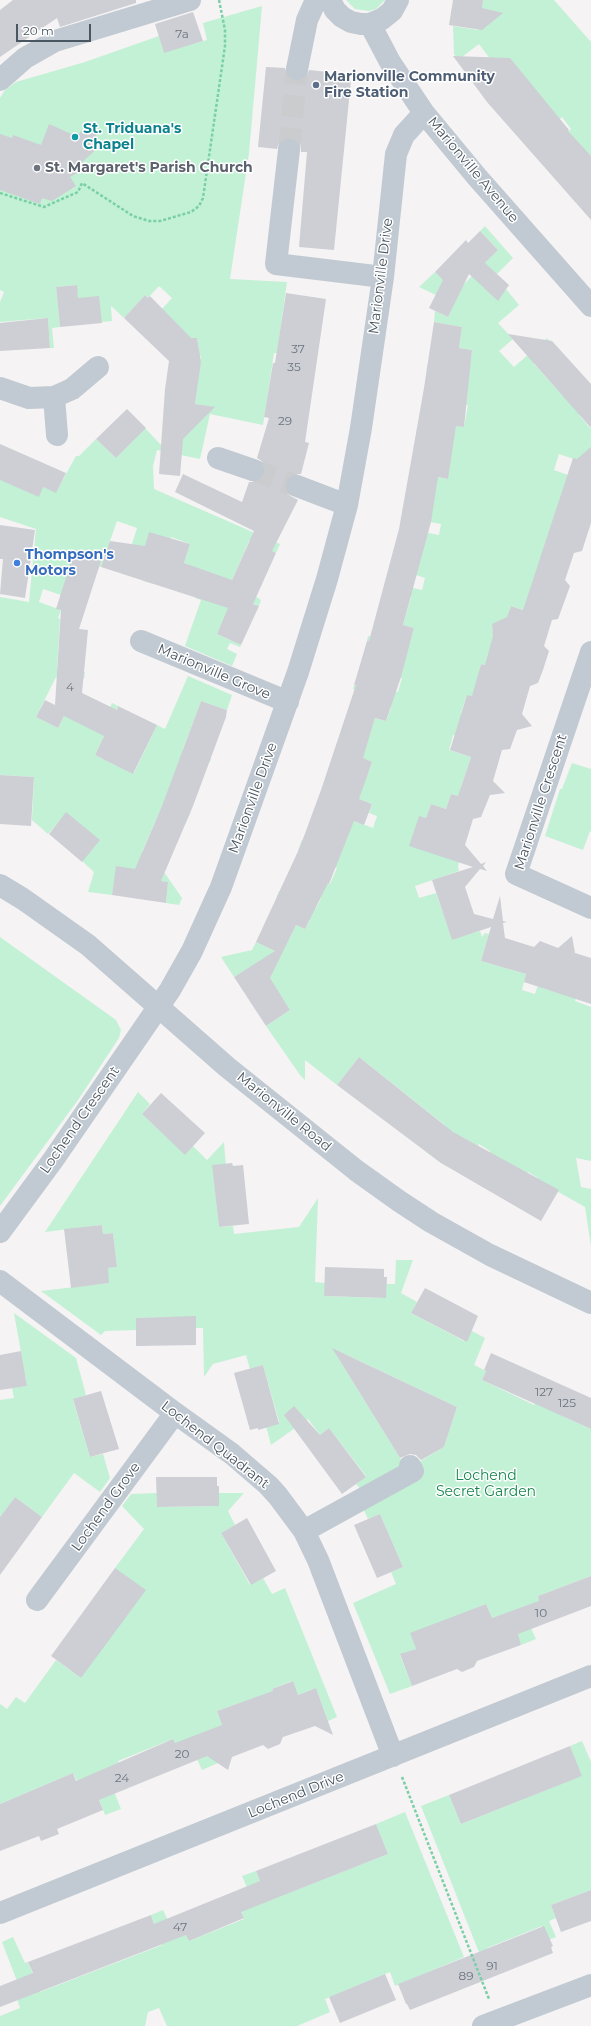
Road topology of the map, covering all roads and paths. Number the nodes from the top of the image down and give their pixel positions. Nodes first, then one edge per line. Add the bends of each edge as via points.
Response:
1 (190, 0) edge
2 (219, 0) edge
3 (316, 0) edge
4 (398, 0) edge
5 (329, 3) edge
6 (370, 24) junction
7 (298, 69) tunnel mouth
8 (0, 80) edge
9 (424, 113) junction
10 (289, 150) tunnel mouth
11 (0, 194) edge
12 (383, 277) junction
13 (591, 306) edge
14 (98, 367) dead end
15 (0, 388) edge
16 (54, 397) junction
17 (57, 435) dead end
18 (218, 458) dead end
19 (253, 470) tunnel mouth
20 (297, 486) tunnel mouth
21 (347, 505) junction
22 (141, 641) dead end
23 (591, 652) edge
24 (288, 702) junction
25 (0, 885) edge
26 (591, 908) edge
27 (158, 1007) junction
28 (0, 1232) edge
29 (0, 1281) edge
30 (591, 1303) edge
31 (175, 1414) junction
32 (410, 1466) dead end
33 (304, 1531) junction
34 (37, 1600) dead end
35 (591, 1676) edge
36 (394, 1756) junction
37 (0, 1913) edge
38 (591, 1985) edge
39 (490, 2023) edge

1 - 8 street via 55,41 25,58
2 - 11 path via 225,30 225,46 202,198 198,206 191,212 160,221 149,221 133,216 82,183 78,192 44,207
3 - 7 street via 307,20
4 - 6 street via 392,11
5 - 6 street via 342,17 351,22
6 - 9 street, Marionville Avenue via 390,62
9 - 12 street, Marionville Drive via 404,135 398,146
9 - 13 street, Marionville Avenue
10 - 12 street via 276,264
12 - 21 street, Marionville Drive
14 - 16 street via 72,389
15 - 16 street via 29,398
16 - 17 street
18 - 19 street
20 - 21 street
21 - 24 street, Marionville Drive via 328,579
22 - 24 street, Marionville Grove
23 - 26 street, Marionville Crescent via 516,874
24 - 27 street, Marionville Drive via 221,887 192,951
25 - 27 street, Marionville Road via 88,945
27 - 28 street, Lochend Crescent
27 - 30 street, Marionville Road via 227,1067 400,1201 431,1222 490,1255
29 - 31 street, Lochend Quadrant
31 - 33 street, Lochend Quadrant via 232,1454 268,1485
31 - 34 street, Lochend Grove
32 - 33 street via 413,1471
33 - 36 street, Lochend Quadrant via 318,1560
35 - 36 street, Lochend Drive
36 - 37 street, Lochend Drive
36 - 39 path
38 - 39 street

